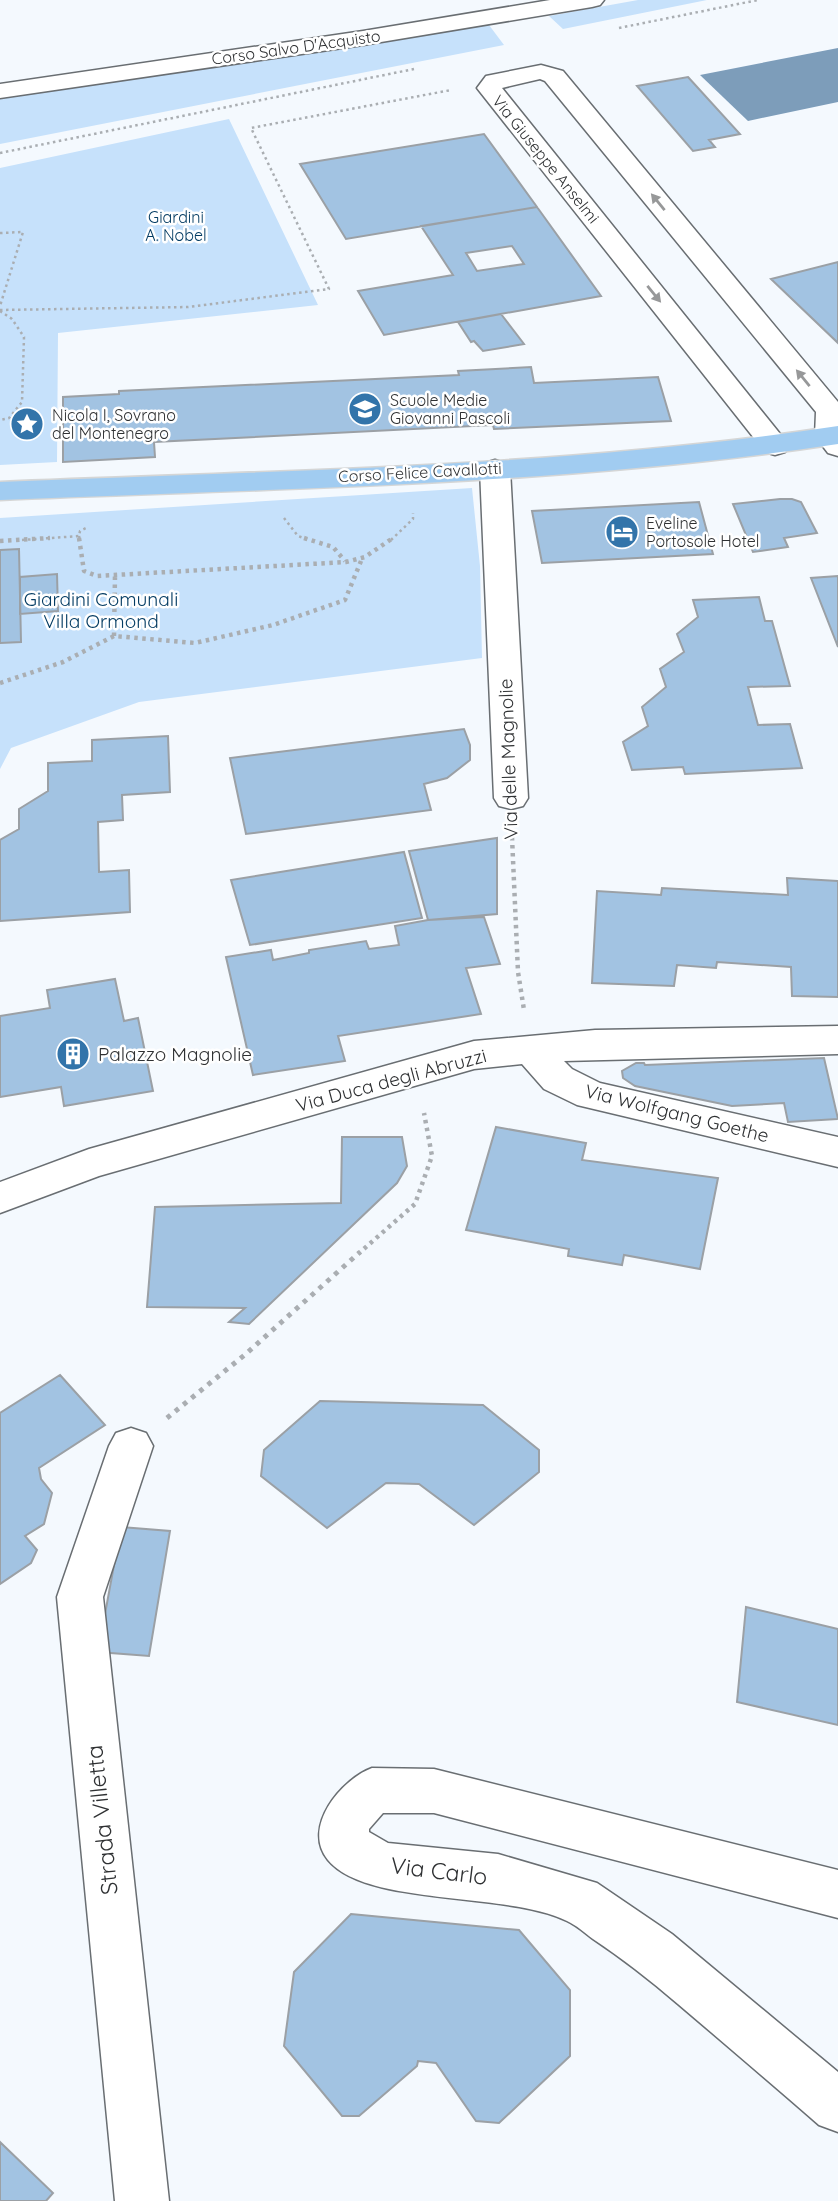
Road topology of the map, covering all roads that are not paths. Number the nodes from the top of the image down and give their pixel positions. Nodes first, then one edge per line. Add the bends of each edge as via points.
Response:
1 (592, 0) edge
2 (0, 91) edge
3 (836, 439) edge
4 (775, 446) junction
5 (495, 469) junction
6 (0, 491) edge
7 (511, 798) road end
8 (838, 1040) edge
9 (530, 1049) junction
10 (838, 1152) edge
11 (0, 1198) edge
12 (131, 1446) road end
13 (838, 1894) edge
14 (838, 2106) edge
15 (142, 2201) edge

1 - 2 street, Corso Salvo D'Acquisto
3 - 4 main road, Corso Felice Cavallotti
3 -> 4 street, Via Giuseppe Anselmi via 830,411 554,76 541,72 495,81 489,88
4 - 5 main road, Corso Felice Cavallotti
5 - 6 main road, Corso Felice Cavallotti
5 - 7 street, Via delle Magnolie
8 - 9 street, Via Duca degli Abruzzi via 647,1042
9 - 10 street, Via Wolfgang Goethe via 558,1079 591,1096
9 - 11 street, Via Duca degli Abruzzi via 474,1055 416,1071 89,1164
12 - 15 street, Strada Villetta via 80,1597
13 - 14 street, Via Carlo via 434,1791 372,1790 345,1821 345,1843 385,1866 498,1878 579,1900 654,1951

